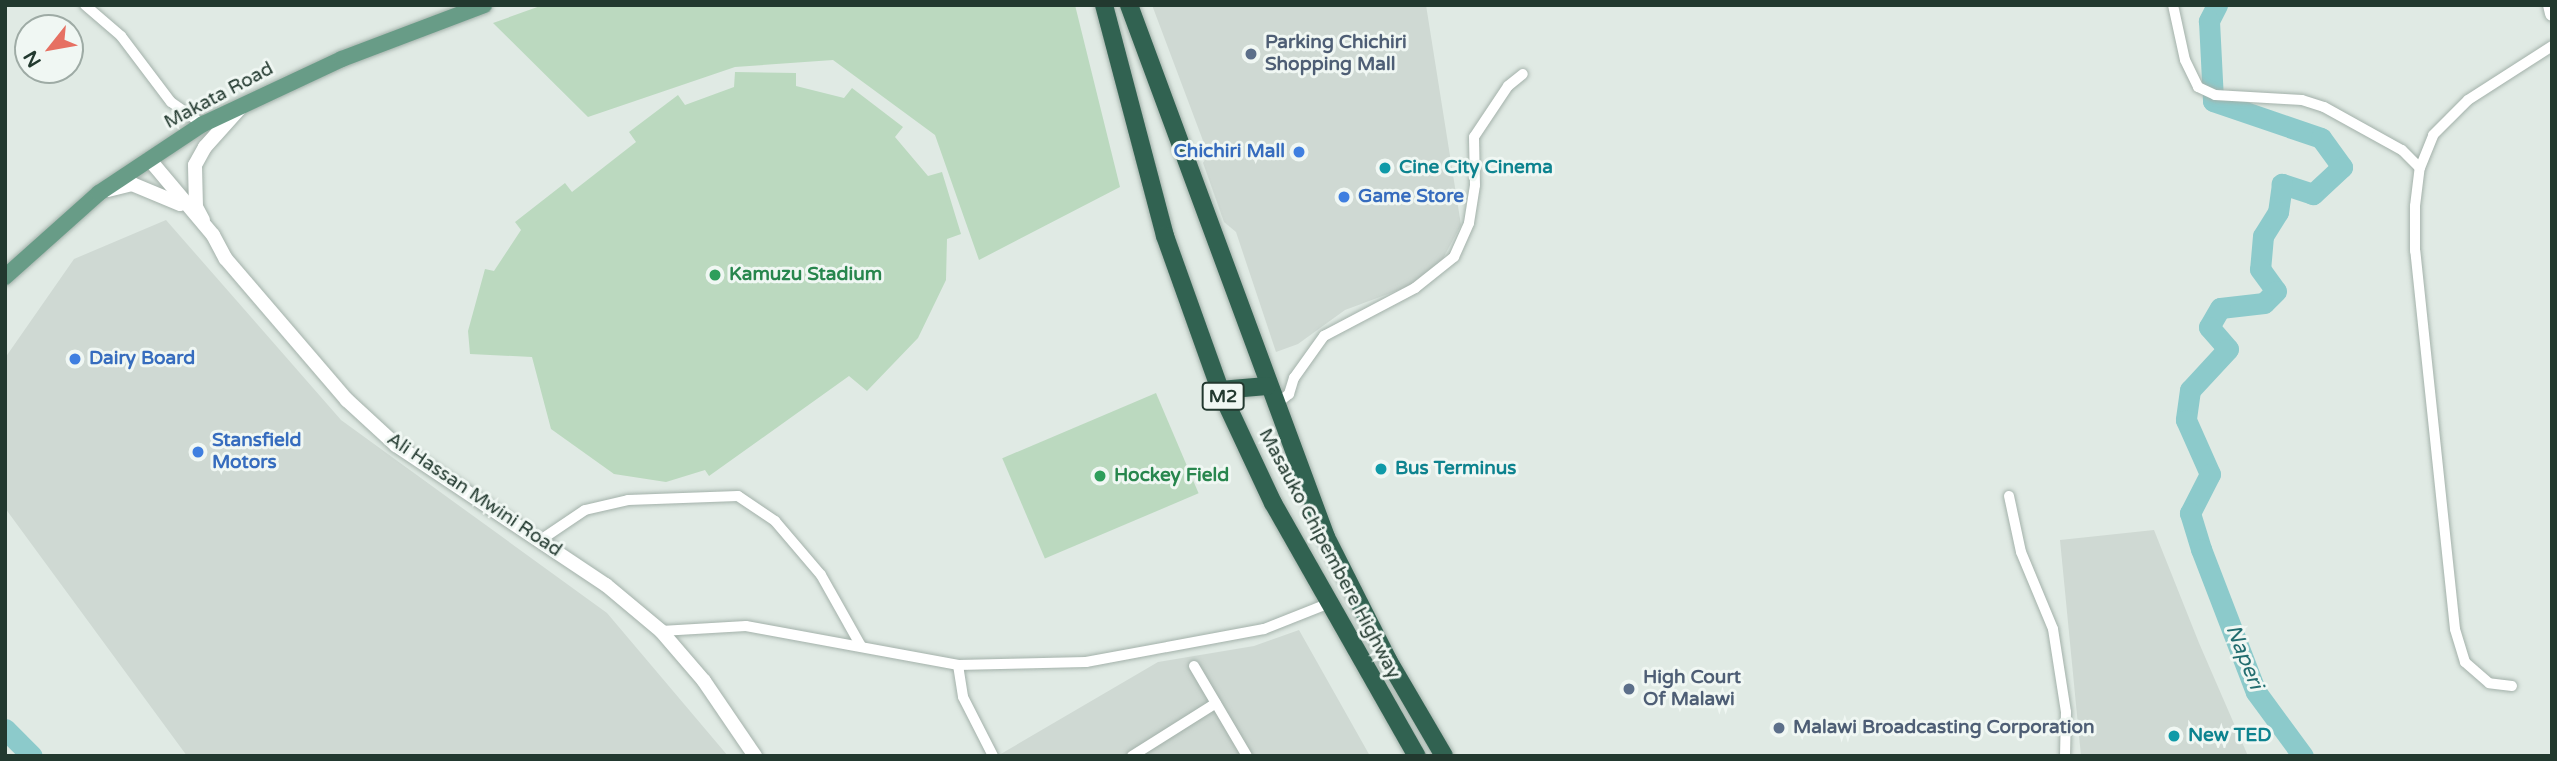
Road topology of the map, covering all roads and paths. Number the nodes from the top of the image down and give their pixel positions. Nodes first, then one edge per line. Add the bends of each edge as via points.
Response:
1 (85, 5) edge
2 (484, 5) edge
3 (1104, 5) edge
4 (1129, 5) edge
5 (2173, 5) edge
6 (2550, 5) edge
7 (2552, 14) edge
8 (2552, 46) edge
9 (1522, 74) dead end
10 (244, 104) junction
11 (203, 124) junction
12 (149, 159) junction
13 (2420, 168) junction
14 (99, 193) junction
15 (187, 209) junction
16 (213, 234) junction
17 (5, 277) edge
18 (1268, 386) junction
19 (1220, 390) junction
20 (1275, 405) junction
21 (2008, 496) dead end
22 (539, 541) junction
23 (1327, 604) junction
24 (661, 631) junction
25 (861, 646) junction
26 (958, 664) junction
27 (1194, 666) dead end
28 (2512, 686) dead end
29 (1216, 703) junction
30 (755, 756) edge
31 (993, 756) edge
32 (1132, 756) edge
33 (1247, 756) edge
34 (1417, 756) edge
35 (1444, 756) edge
36 (2066, 756) edge

1 - 11 street via 121,36 171,102
2 - 10 main road, Makata Road via 342,59
3 - 19 highway, Masauko Chipembere Highway / M2 via 1165,236
4 - 18 highway, Masauko Chipembere Highway / M2
5 - 13 street via 2185,60 2198,87 2214,95 2301,100 2324,107 2402,149
6 - 7 main road
8 - 13 street via 2468,100 2433,135
9 - 20 street via 1508,86 1474,137 1475,185 1469,223 1454,257 1415,288 1324,336 1294,378 1289,394
10 - 11 main road, Makata Road
10 - 16 main road via 195,165 196,207
11 - 12 main road, Makata Road
12 - 14 main road, Makata Road
12 - 15 main road, Ali Hassan Mwini Road
13 - 28 street via 2415,251 2455,629 2465,662 2489,683
14 - 15 main road via 132,184 157,191
14 - 17 main road, Makata Road
15 - 16 main road, Ali Hassan Mwini Road
16 - 22 main road, Ali Hassan Mwini Road via 226,259 347,400 396,445
18 - 19 highway
18 - 20 highway, Masauko Chipembere Highway / M2
19 - 23 highway, Masauko Chipembere Highway / M2
20 - 35 highway, Masauko Chipembere Highway / M2 via 1350,587
21 - 36 street via 2021,552 2053,629 2066,712
22 - 24 main road, Ali Hassan Mwini Road via 606,585
22 - 25 street via 585,510 628,500 738,496 775,521 821,575
23 - 26 street via 1264,629 1086,662
23 - 34 highway, Masauko Chipembere Highway / M2
24 - 25 street via 746,626
24 - 30 main road, Ali Hassan Mwini Road via 704,681
25 - 26 street
26 - 31 street via 963,697
27 - 29 street
29 - 32 street
29 - 33 street

